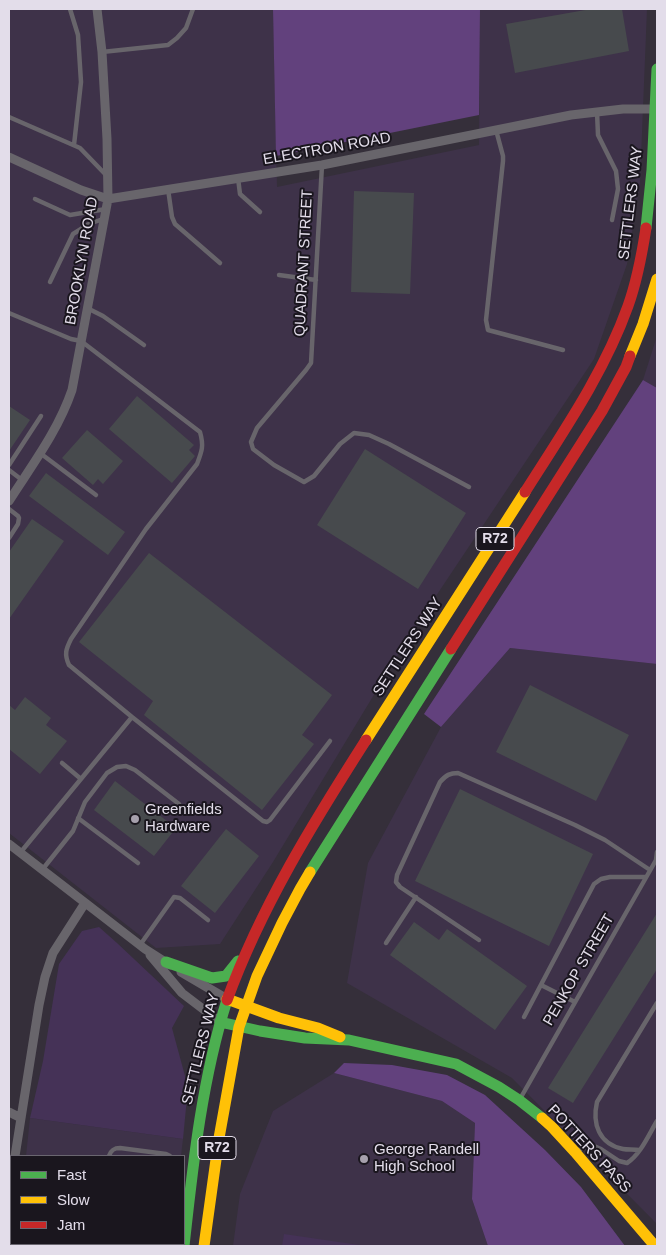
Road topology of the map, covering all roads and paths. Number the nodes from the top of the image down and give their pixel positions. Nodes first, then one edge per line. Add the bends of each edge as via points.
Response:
1 (70, 9) edge
2 (97, 9) edge
3 (193, 9) edge
4 (102, 52) junction
5 (657, 69) edge
6 (656, 109) edge
7 (598, 112) junction
8 (9, 117) edge
9 (496, 130) junction
10 (74, 146) junction
11 (9, 157) edge
12 (322, 165) junction
13 (108, 176) junction
14 (238, 178) junction
15 (168, 190) junction
16 (35, 199) dead end
17 (108, 199) junction
18 (106, 209) junction
19 (260, 212) dead end
20 (104, 219) junction
21 (612, 220) dead end
22 (220, 263) dead end
23 (279, 274) dead end
24 (657, 279) edge
25 (316, 280) junction
26 (50, 282) dead end
27 (87, 308) junction
28 (9, 313) edge
29 (81, 341) junction
30 (144, 345) dead end
31 (563, 350) dead end
32 (41, 416) dead end
33 (40, 453) junction
34 (9, 465) edge
35 (9, 470) edge
36 (22, 480) junction
37 (469, 487) dead end
38 (96, 496) dead end
39 (9, 500) edge
40 (9, 509) edge
41 (9, 538) edge
42 (132, 717) junction
43 (330, 741) dead end
44 (62, 763) dead end
45 (81, 779) junction
46 (179, 804) dead end
47 (78, 818) junction
48 (9, 844) edge
49 (657, 852) edge
50 (20, 853) junction
51 (657, 860) edge
52 (138, 864) dead end
53 (42, 870) junction
54 (650, 870) junction
55 (646, 877) junction
56 (416, 897) junction
57 (85, 903) junction
58 (263, 914) junction
59 (208, 920) dead end
60 (479, 940) dead end
61 (386, 943) dead end
62 (143, 947) junction
63 (166, 962) junction
64 (540, 985) junction
65 (227, 1000) junction
66 (575, 1002) junction
67 (657, 1003) edge
68 (246, 1006) junction
69 (524, 1017) dead end
70 (220, 1022) junction
71 (239, 1027) junction
72 (349, 1040) junction
73 (519, 1100) junction
74 (9, 1112) edge
75 (21, 1118) junction
76 (657, 1120) edge
77 (639, 1150) junction
78 (575, 1152) junction
79 (15, 1155) edge
80 (110, 1155) edge
81 (161, 1155) edge
82 (185, 1238) edge
83 (204, 1246) edge
84 (655, 1246) edge

1 - 10 lane via 78,36 81,82
2 - 4 street, BROOKLYN ROAD
3 - 4 lane via 186,28 168,46
4 - 13 street, BROOKLYN ROAD
5 - 6 main road, SETTLERS WAY / R72
6 - 7 street, ELECTRON ROAD
6 - 58 main road, SETTLERS WAY / R72 via 652,183 638,272 606,358 581,404 321,810
7 - 9 street, ELECTRON ROAD
7 - 21 lane via 598,134 616,171 618,189
8 - 10 lane
9 - 12 street, ELECTRON ROAD
9 - 31 lane via 503,161 486,320 488,330
10 - 13 lane
11 - 17 street, ELECTRON ROAD
12 - 14 street, ELECTRON ROAD
12 - 25 lane, QUADRANT STREET
13 - 17 street, BROOKLYN ROAD
14 - 15 street, ELECTRON ROAD
14 - 19 lane via 240,194
15 - 17 street, ELECTRON ROAD
15 - 22 lane via 175,224
16 - 18 lane via 70,215
17 - 18 street, BROOKLYN ROAD
18 - 20 street, BROOKLYN ROAD
20 - 26 lane via 73,234
20 - 27 street, BROOKLYN ROAD
23 - 25 lane
24 - 68 main road, SETTLERS WAY / R72 via 626,367 602,411 300,889 257,976
25 - 37 lane, QUADRANT STREET via 311,362 257,428 251,442 253,449 304,482 314,476 340,444 354,433 369,435
27 - 29 street, BROOKLYN ROAD
27 - 30 lane
28 - 29 lane
29 - 33 street, BROOKLYN ROAD via 67,405
29 - 42 lane via 200,432 203,442 197,464 146,529 67,648 65,657 69,665
32 - 34 lane
33 - 36 street, BROOKLYN ROAD
33 - 38 lane
35 - 36 lane
36 - 39 street, BROOKLYN ROAD
40 - 41 lane via 19,518
42 - 43 lane via 266,822
42 - 45 lane
44 - 45 lane
45 - 50 lane
46 - 47 lane via 135,770 117,766 107,773 85,802
47 - 52 lane
47 - 53 lane via 73,832
48 - 50 street
49 - 51 lane, PENKOP STREET
50 - 53 street
51 - 54 lane, PENKOP STREET
53 - 57 street
54 - 55 lane, PENKOP STREET
54 - 56 lane via 575,825 458,773 451,773 440,782 397,875 396,882 400,887
55 - 64 lane via 610,877 594,884
55 - 66 lane, PENKOP STREET
56 - 60 lane
56 - 61 lane
57 - 62 street
57 - 75 street via 53,953 45,977
58 - 63 main road via 236,965 226,976 212,978
58 - 65 main road, SETTLERS WAY / R72
59 - 62 lane via 180,898 174,897
62 - 63 street
62 - 70 street via 182,993
63 - 65 street
64 - 66 lane
64 - 69 lane
65 - 68 main road, POTTERS PASS
65 - 70 main road, SETTLERS WAY / R72
66 - 73 lane, PENKOP STREET
67 - 77 lane via 597,1102 595,1112 598,1133 606,1141 624,1149
68 - 71 main road, SETTLERS WAY / R72
68 - 72 main road, POTTERS PASS
70 - 71 main road, POTTERS PASS
70 - 82 main road, SETTLERS WAY / R72 via 205,1088
71 - 72 main road, POTTERS PASS via 305,1038
71 - 83 main road, SETTLERS WAY / R72
72 - 73 main road, POTTERS PASS via 456,1064
73 - 78 main road, POTTERS PASS via 552,1127
74 - 75 street
75 - 79 street
76 - 77 lane
77 - 78 lane via 627,1162 619,1161 594,1146
78 - 84 main road, POTTERS PASS
80 - 81 lane via 115,1148

